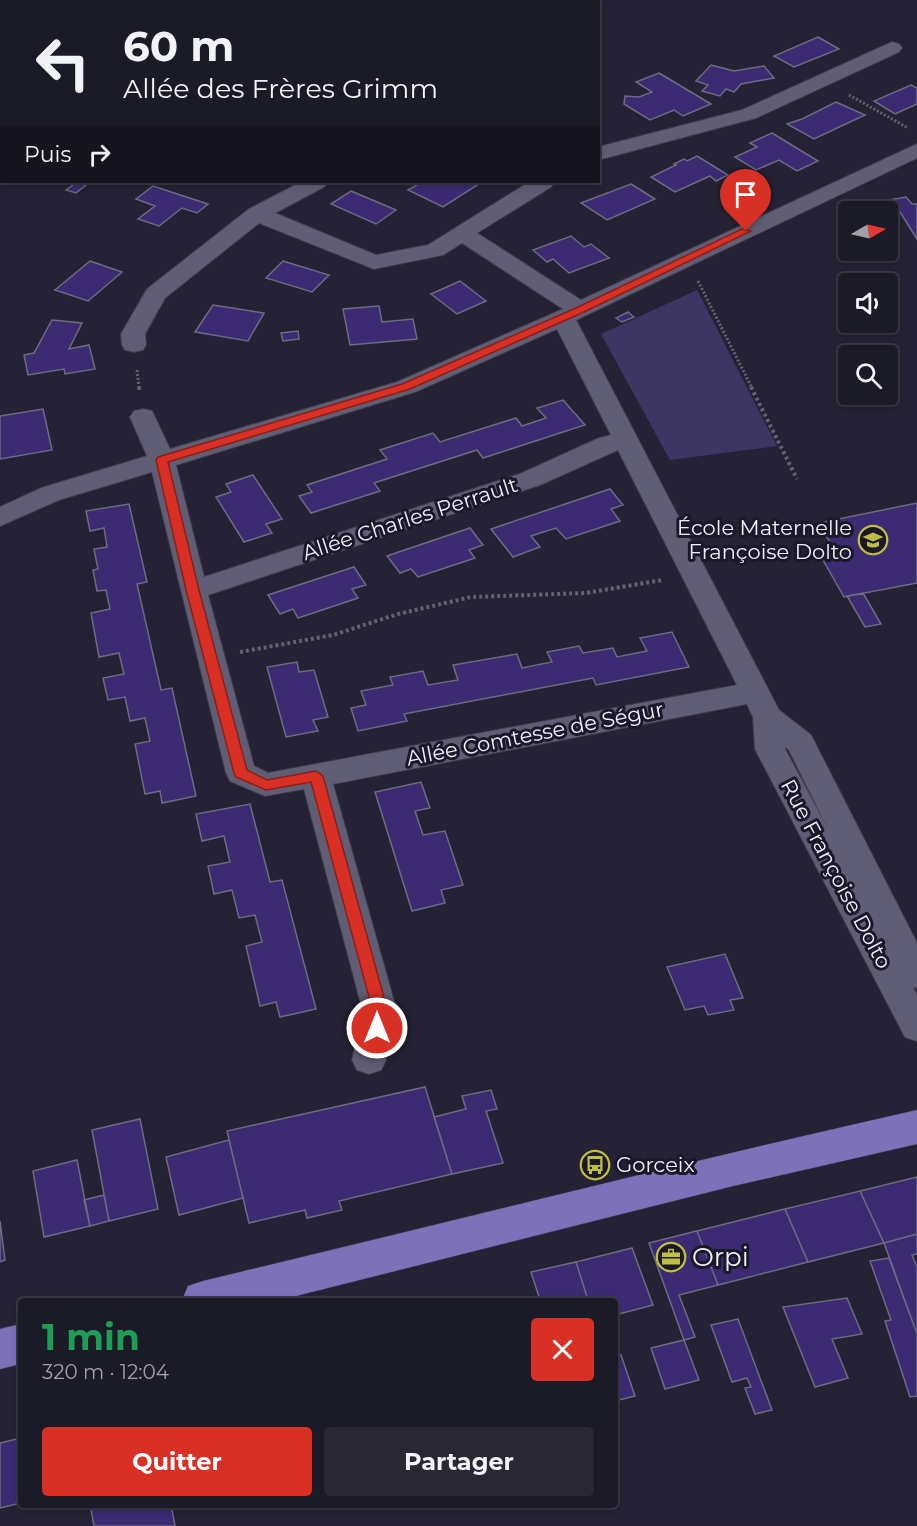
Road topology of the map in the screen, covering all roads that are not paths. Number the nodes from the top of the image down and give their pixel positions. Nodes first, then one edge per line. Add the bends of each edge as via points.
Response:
1 (892, 48) dead end
2 (600, 153) edge
3 (913, 157) edge
4 (314, 183) edge
5 (541, 183) edge
6 (257, 214) junction
7 (462, 233) junction
8 (571, 314) junction
9 (134, 345) road end
10 (143, 417) road end
11 (625, 441) junction
12 (162, 460) junction
13 (0, 517) edge
14 (193, 590) junction
15 (761, 705) junction
16 (316, 776) junction
17 (917, 975) edge
18 (917, 1027) edge
19 (369, 1060) dead end
20 (917, 1126) edge
21 (211, 1298) edge
22 (18, 1345) edge
23 (0, 1349) edge

1 - 2 street via 749,114
3 - 8 street
4 - 6 street
5 - 7 street
6 - 7 street via 374,262 435,250
6 - 9 street via 154,294 132,334
7 - 8 street
8 - 11 street, Rue Françoise Dolto
8 - 12 street via 406,387
10 - 12 street, Allée Comtesse de Ségur
11 - 14 street, Allée Charles Perrault via 608,444 531,479
11 - 15 street, Rue Françoise Dolto
12 - 13 street via 50,494
12 - 14 street, Allée Comtesse de Ségur
14 - 16 street, Allée Comtesse de Ségur via 241,773 266,785
15 - 16 street, Allée Comtesse de Ségur
15 - 17 street, Rue Françoise Dolto via 800,743
15 - 18 street, Rue Françoise Dolto via 770,749
16 - 19 street via 380,1012
20 - 21 main road
22 - 23 main road

